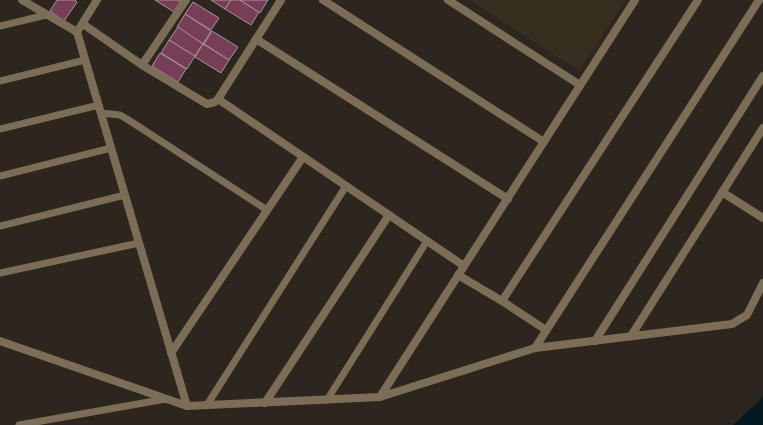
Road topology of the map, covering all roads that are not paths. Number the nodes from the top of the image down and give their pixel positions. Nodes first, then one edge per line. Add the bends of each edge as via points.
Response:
1 (22, 0) edge
2 (98, 0) edge
3 (186, 0) edge
4 (281, 0) edge
5 (323, 0) edge
6 (448, 0) edge
7 (635, 0) edge
8 (698, 0) edge
9 (759, 0) edge
10 (46, 15) junction
11 (83, 24) junction
12 (0, 26) edge
13 (77, 32) junction
14 (256, 39) junction
15 (85, 60) junction
16 (142, 65) junction
17 (763, 76) edge
18 (0, 81) edge
19 (580, 85) junction
20 (218, 99) junction
21 (100, 109) junction
22 (763, 128) edge
23 (0, 129) edge
24 (544, 142) junction
25 (111, 148) junction
26 (303, 157) junction
27 (0, 176) edge
28 (346, 186) junction
29 (722, 192) junction
30 (125, 195) junction
31 (508, 199) junction
32 (267, 210) junction
33 (389, 215) junction
34 (763, 218) edge
35 (0, 226) edge
36 (427, 241) junction
37 (139, 243) junction
38 (464, 266) junction
39 (0, 273) edge
40 (458, 275) junction
41 (763, 283) edge
42 (502, 300) junction
43 (546, 330) junction
44 (631, 336) junction
45 (0, 341) edge
46 (595, 341) junction
47 (535, 348) junction
48 (171, 353) junction
49 (380, 397) junction
50 (166, 399) junction
51 (326, 400) junction
52 (264, 403) junction
53 (207, 405) junction
54 (187, 406) junction
55 (19, 425) edge

1 - 10 street
2 - 11 street
3 - 16 street
4 - 14 street
5 - 24 street
6 - 19 street
7 - 19 street
8 - 42 street
9 - 43 street
10 - 12 lane
10 - 13 street
11 - 13 street
11 - 16 street
13 - 15 street
14 - 20 street
14 - 31 street
15 - 18 lane
15 - 21 street
16 - 20 street via 207,104
17 - 46 street
19 - 24 street
20 - 26 street
21 - 23 lane
21 - 25 street
21 - 32 lane via 127,119
22 - 29 street
24 - 31 street
25 - 27 lane
25 - 30 street
26 - 28 street
26 - 32 street
28 - 33 street
28 - 53 lane
29 - 34 street
29 - 44 street
30 - 35 lane
30 - 37 street
31 - 38 street
32 - 48 street
33 - 36 street
33 - 52 street
36 - 38 street
36 - 51 lane
37 - 39 lane
37 - 48 street
38 - 40 street
40 - 42 street
40 - 49 street
41 - 44 street via 747,315 732,324
42 - 43 street
43 - 47 street
44 - 46 street
45 - 50 street
46 - 47 street
47 - 49 street
48 - 54 street
49 - 51 street
50 - 54 street
50 - 55 lane
51 - 52 street
52 - 53 street
53 - 54 street

